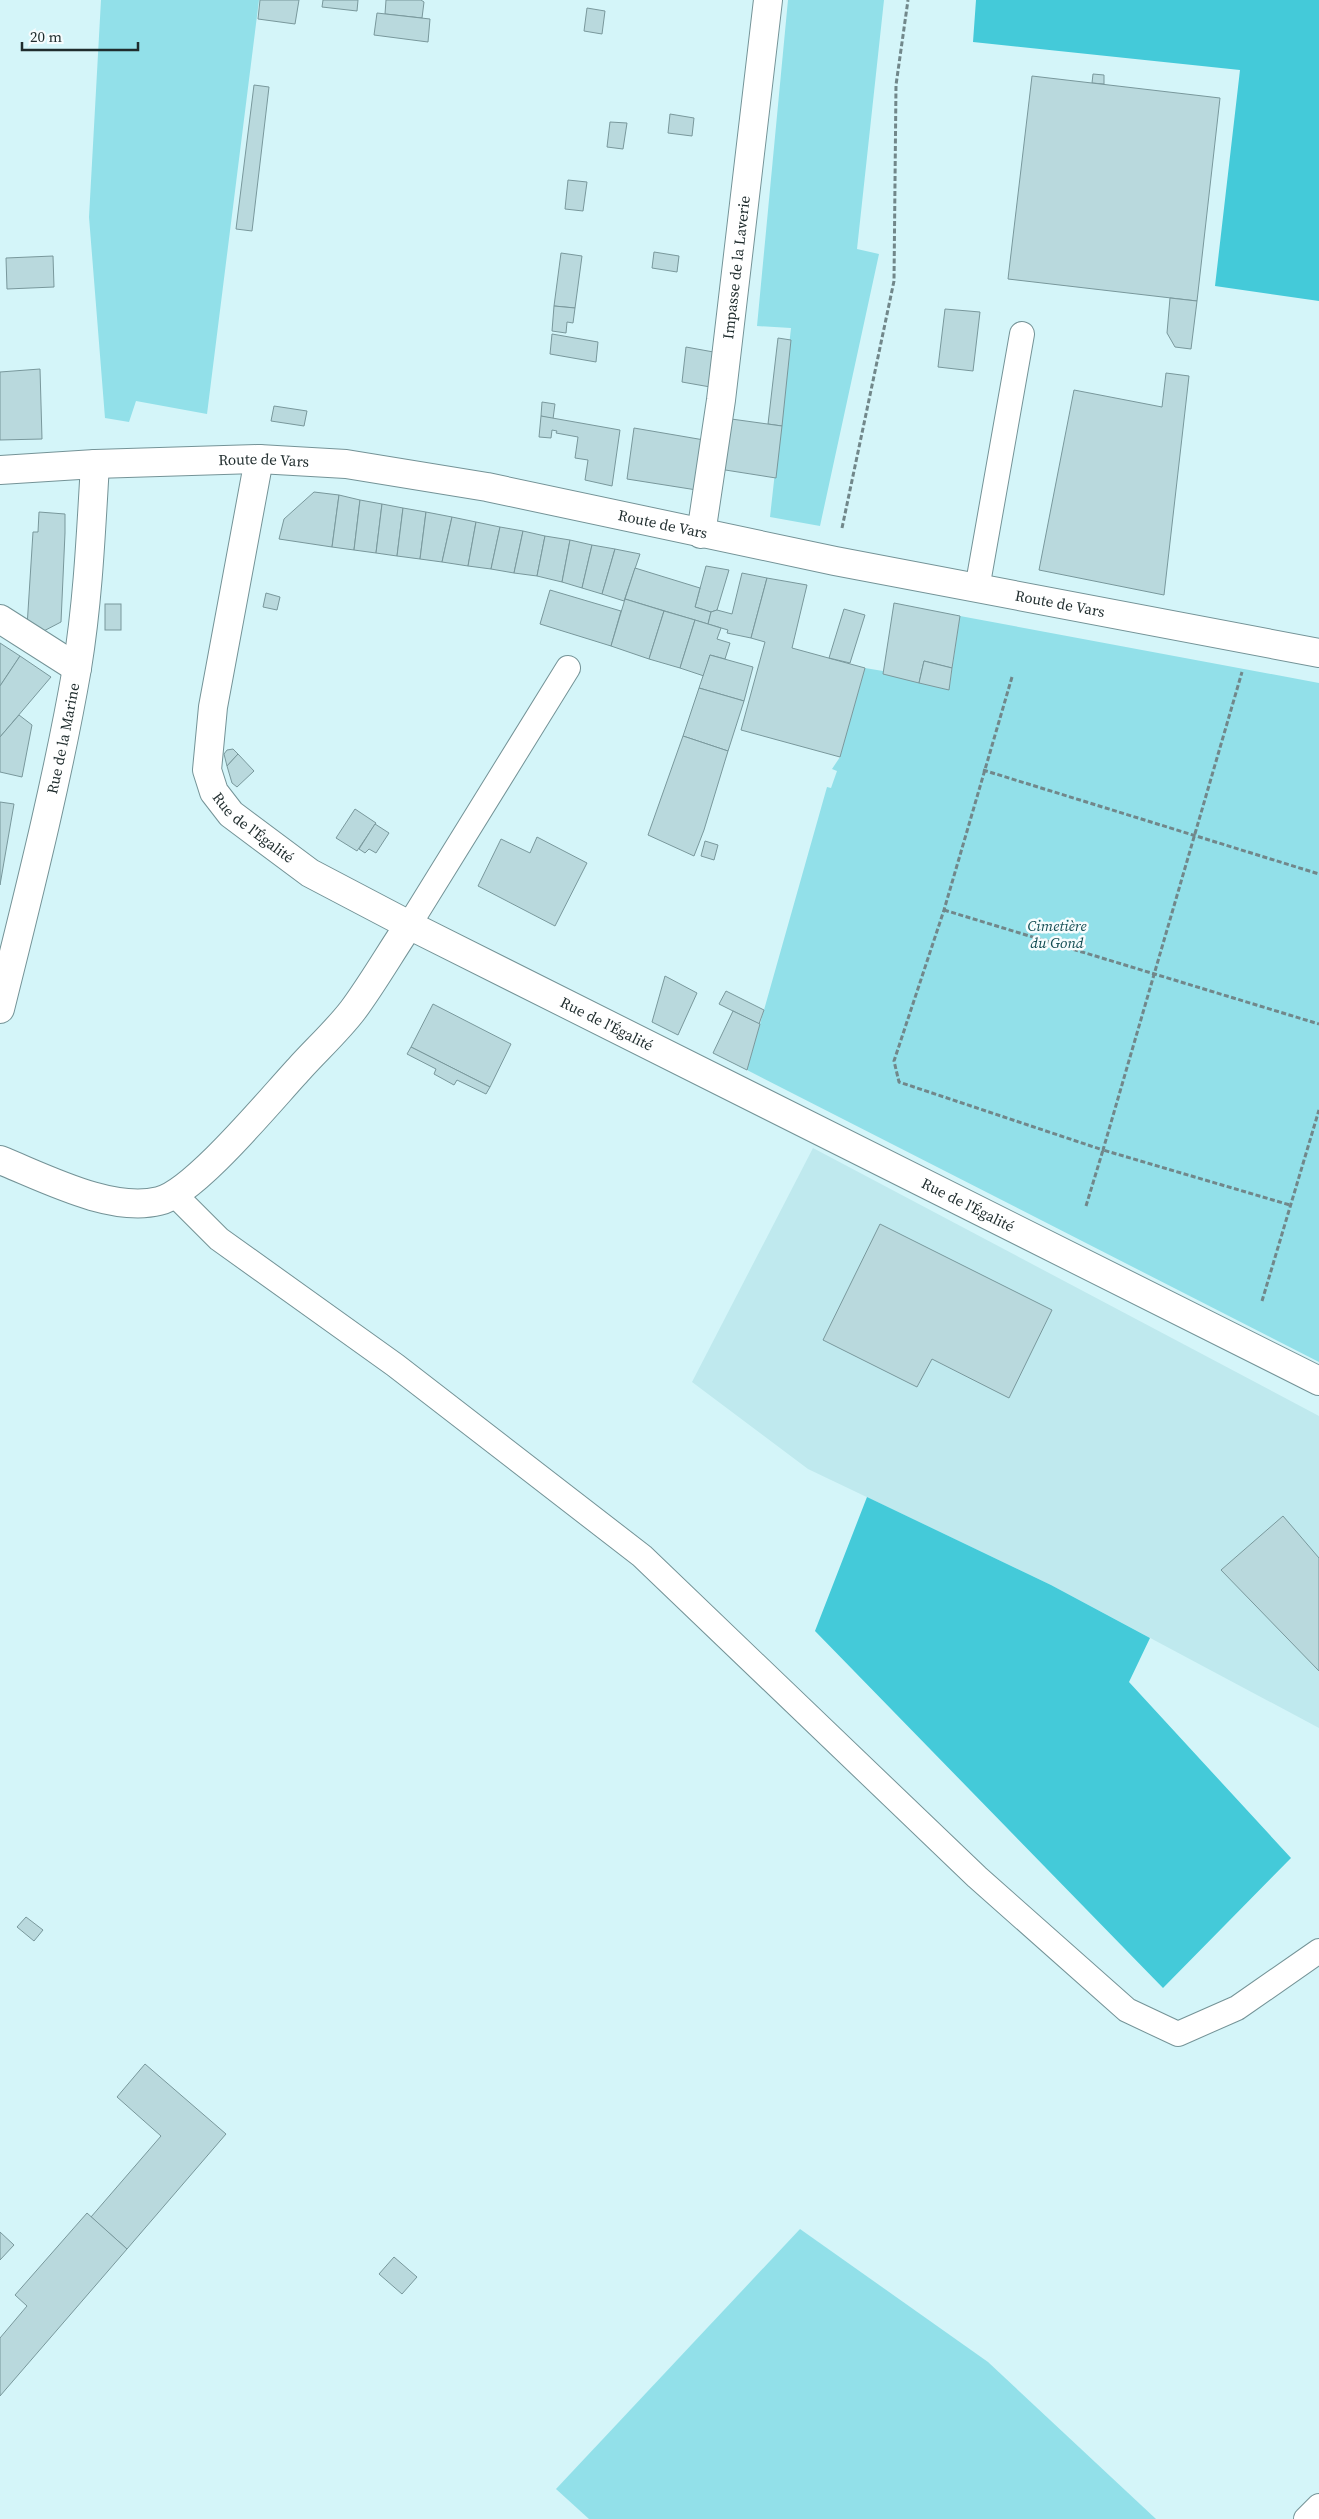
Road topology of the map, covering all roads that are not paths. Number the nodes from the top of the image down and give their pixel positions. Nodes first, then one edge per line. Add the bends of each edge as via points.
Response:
1 (768, 0) edge
2 (1022, 334) dead end
3 (259, 459) junction
4 (95, 464) junction
5 (0, 470) edge
6 (701, 534) junction
7 (977, 588) junction
8 (0, 619) edge
9 (1319, 653) edge
10 (77, 668) junction
11 (568, 668) dead end
12 (409, 925) junction
13 (0, 1009) edge
14 (0, 1160) edge
15 (175, 1195) junction
16 (1319, 1381) edge
17 (1319, 1951) edge
18 (1319, 2506) edge
19 (1306, 2519) edge

1 - 6 street, Impasse de la Laverie via 721,400
2 - 7 lane
3 - 4 street, Route de Vars
3 - 6 street, Route de Vars via 346,464 487,487
3 - 12 street, Rue de l'Égalité via 213,707 207,770 214,792 231,814 310,873
4 - 5 street, Route de Vars
4 - 10 street, Rue de la Marine via 86,601
6 - 7 street, Route de Vars
7 - 9 street, Route de Vars
8 - 10 street
10 - 13 street, Rue de la Marine via 43,835
11 - 12 lane
12 - 15 street via 351,1012 221,1154
12 - 16 street, Rue de l'Égalité
14 - 15 street via 115,1202 143,1204
15 - 17 lane via 219,1239 395,1365 642,1556 977,1877 1127,2010 1178,2034 1237,2008
18 - 19 lane

